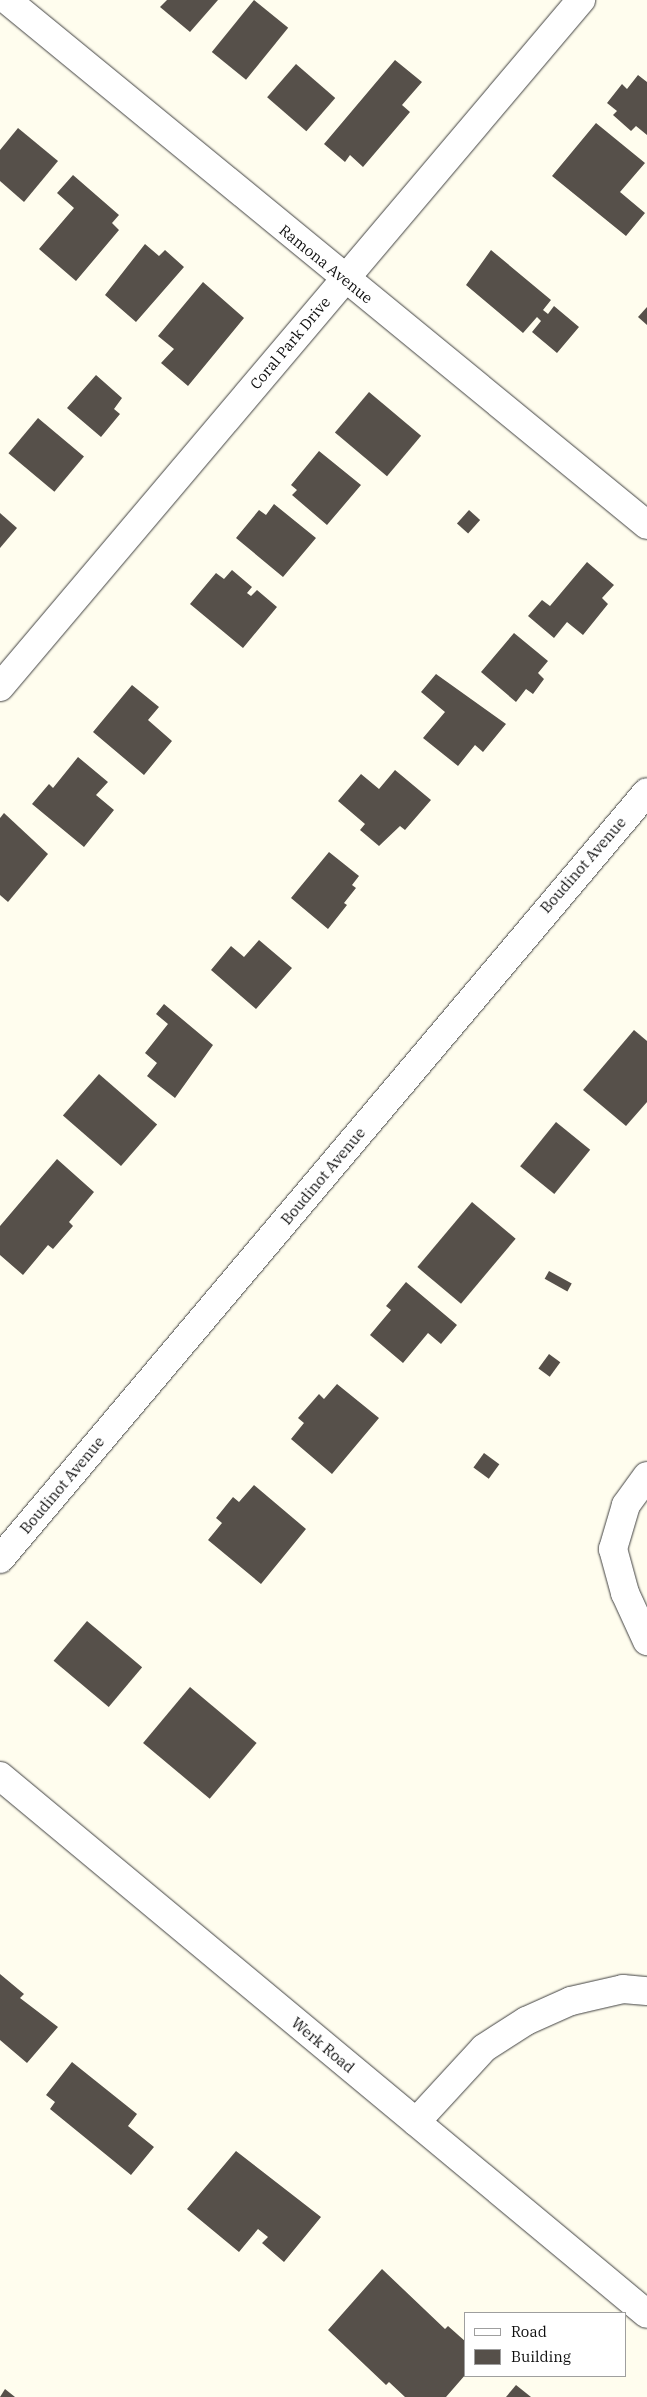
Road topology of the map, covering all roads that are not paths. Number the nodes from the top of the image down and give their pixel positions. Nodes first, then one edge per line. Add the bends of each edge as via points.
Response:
1 (7, 0) edge
2 (581, 0) edge
3 (344, 278) junction
4 (647, 525) edge
5 (0, 687) edge
6 (647, 792) edge
7 (647, 1476) edge
8 (0, 1559) edge
9 (647, 1641) edge
10 (0, 1776) edge
11 (647, 1991) edge
12 (416, 2122) junction
13 (647, 2314) edge

1 - 3 street, Ramona Avenue
2 - 3 street, Coral Park Drive
3 - 4 street, Ramona Avenue
3 - 5 street, Coral Park Drive
6 - 8 street, Boudinot Avenue
7 - 9 street via 626,1505 613,1549 625,1593
10 - 12 street, Werk Road
11 - 12 street via 623,1989 571,2002 526,2021 484,2048
12 - 13 street, Werk Road

